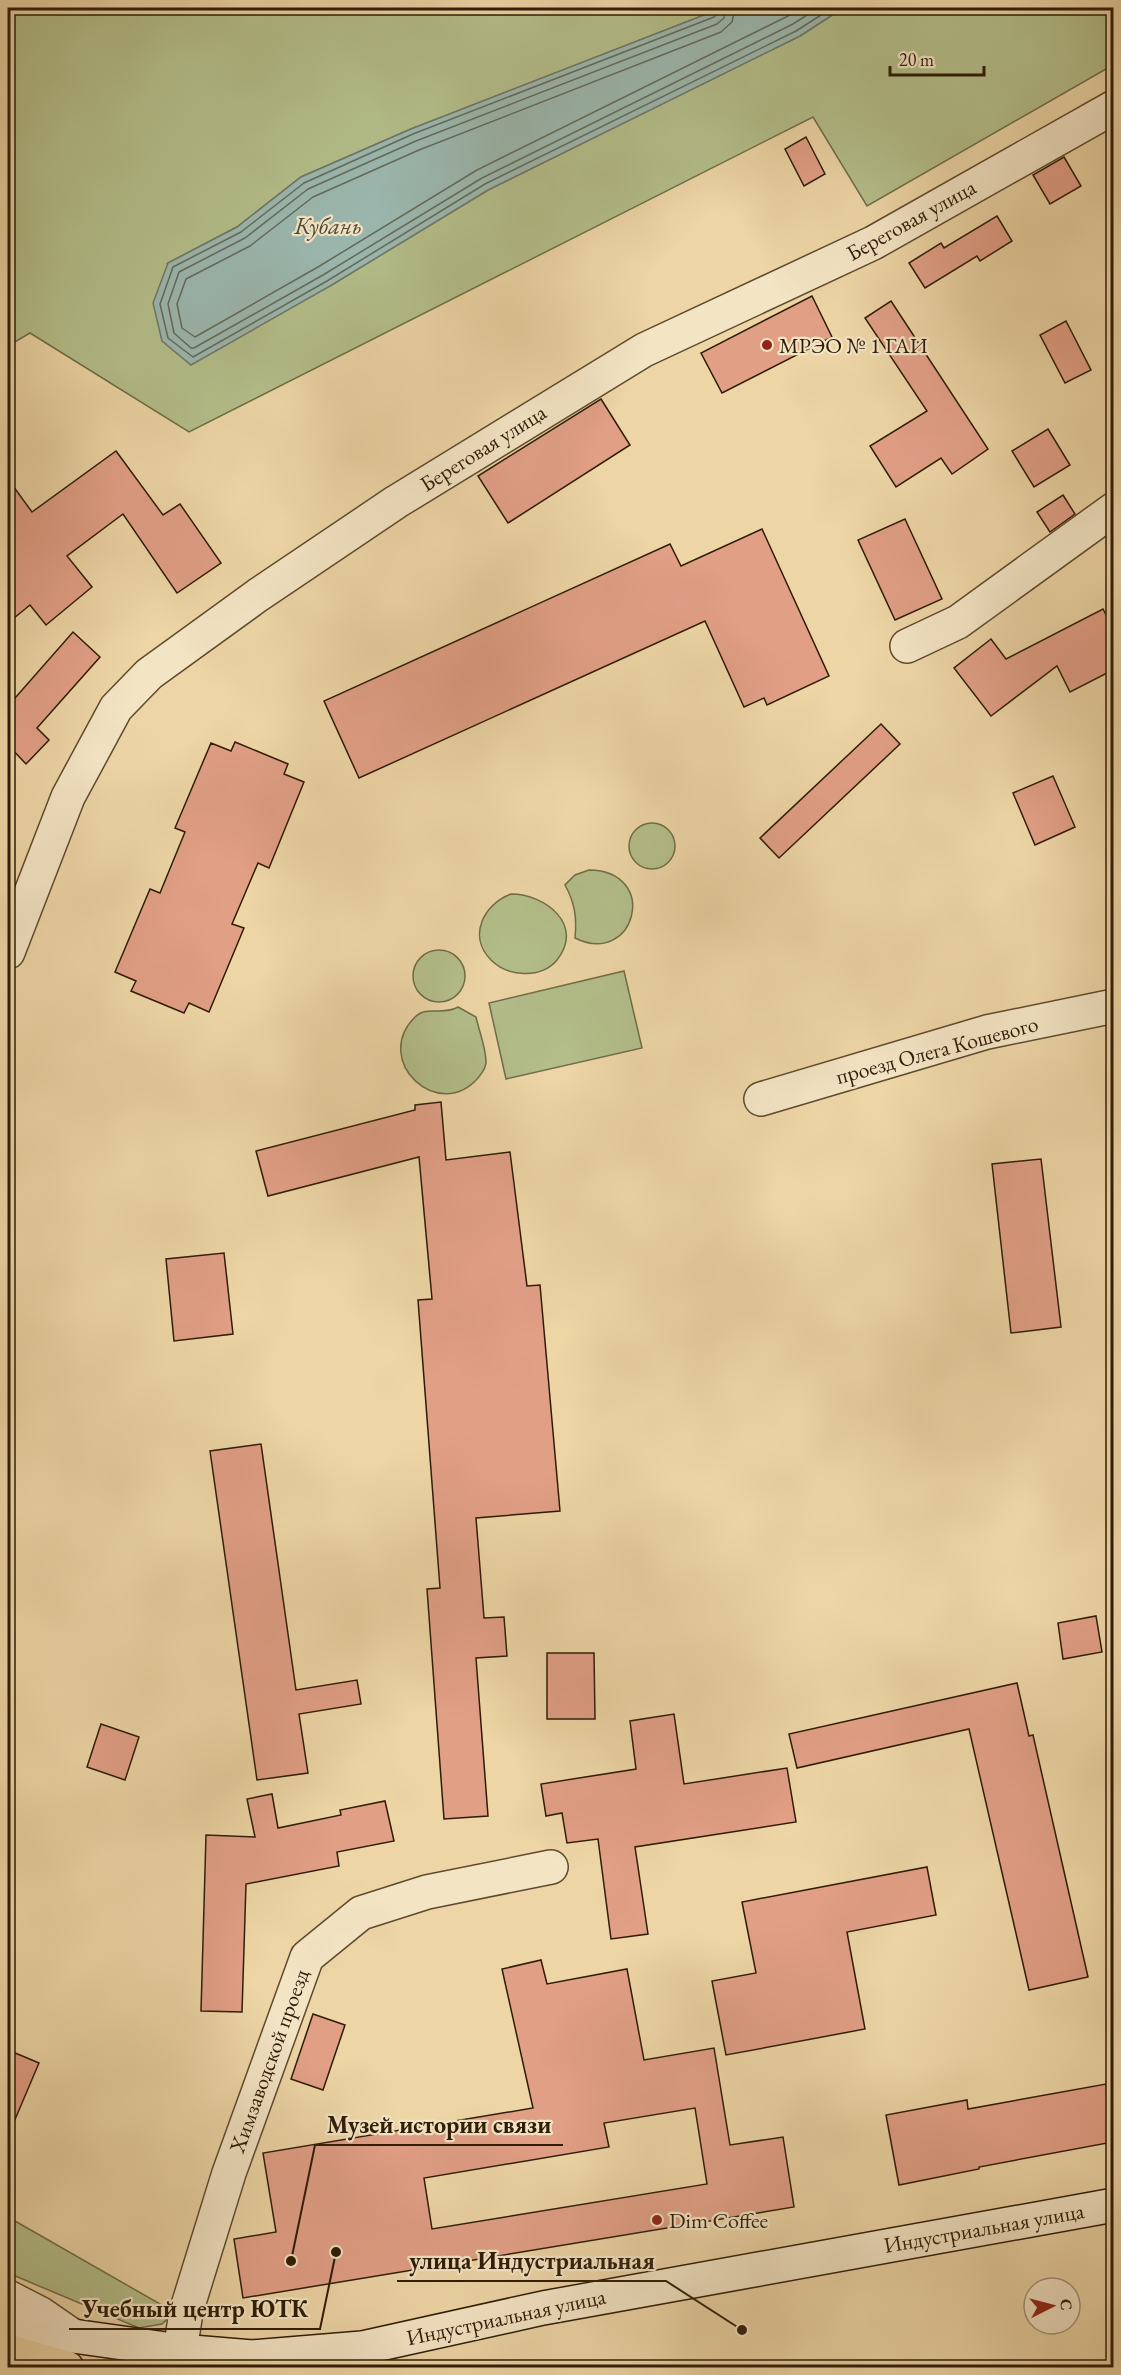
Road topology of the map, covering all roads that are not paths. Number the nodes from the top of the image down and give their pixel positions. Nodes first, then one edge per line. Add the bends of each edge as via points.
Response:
1 (1113, 107) edge
2 (1113, 508) edge
3 (907, 646) dead end
4 (8, 952) edge
5 (1113, 1006) edge
6 (761, 1099) dead end
7 (551, 1867) dead end
8 (1113, 2205) edge
9 (8, 2297) edge
10 (8, 2332) edge
11 (8, 2350) edge
12 (180, 2351) junction
13 (70, 2352) edge
14 (353, 2358) edge
15 (238, 2362) edge

1 - 4 street, Береговая улица via 873,243 644,350 396,502 149,674 116,708 68,797
2 - 3 street via 958,622
5 - 6 street, проезд Олега Кошевого via 987,1032
7 - 12 street, Химзаводской проезд via 427,1892 361,1913 307,1957 229,2173 186,2312
8 - 14 street, Индустриальная улица via 543,2308
9 - 13 street via 41,2314
10 - 13 street, Индустриальная улица
11 - 13 main road
12 - 13 street, Индустриальная улица
12 - 15 street, Индустриальная улица
14 - 15 street, Индустриальная улица

